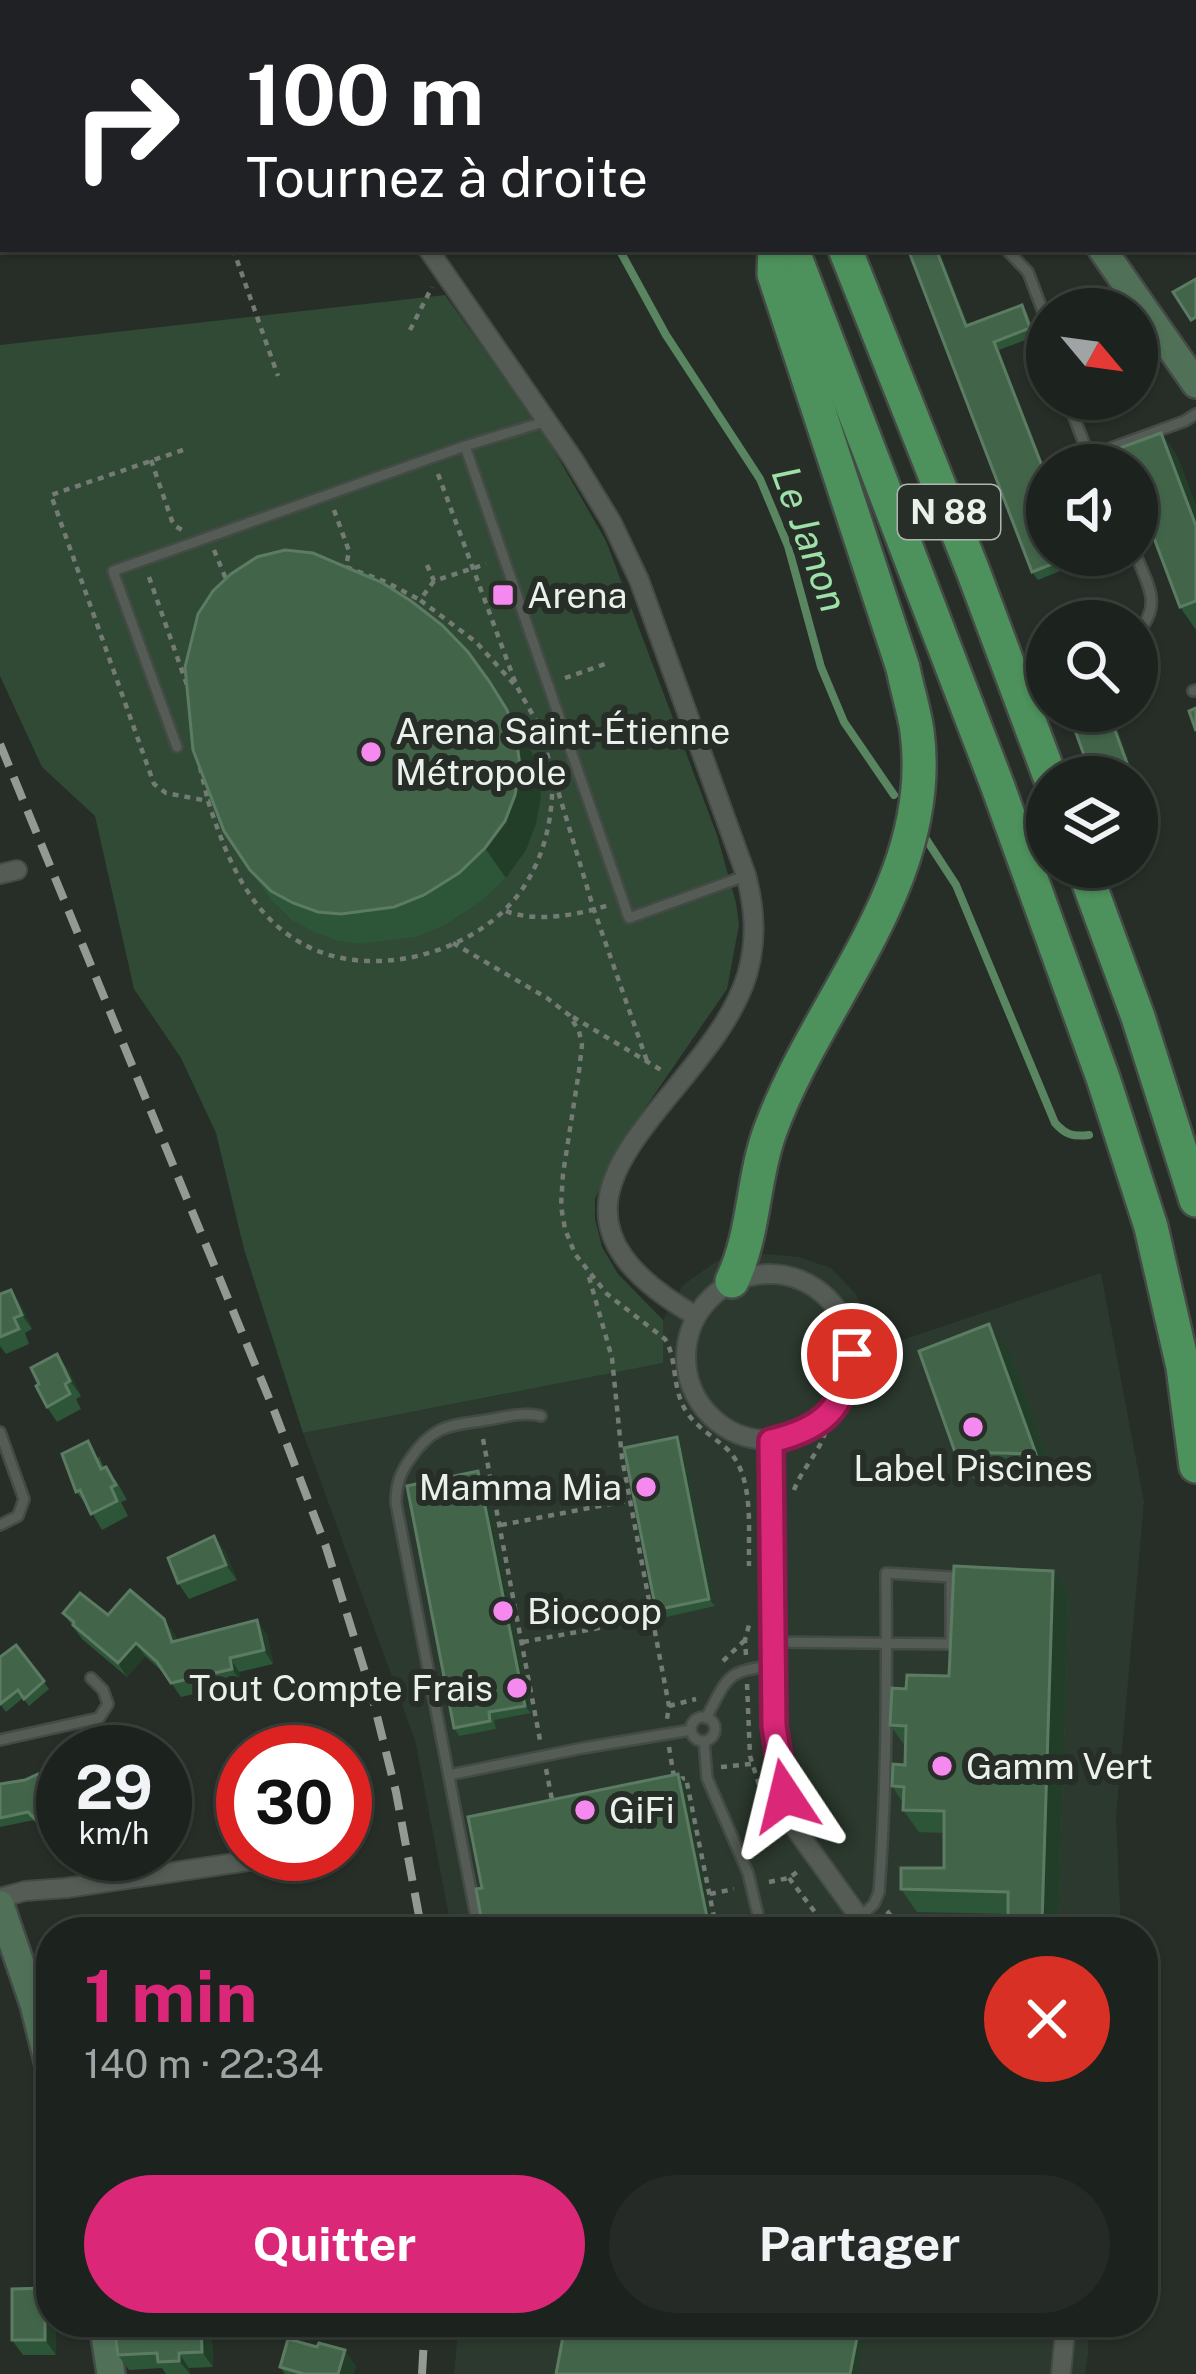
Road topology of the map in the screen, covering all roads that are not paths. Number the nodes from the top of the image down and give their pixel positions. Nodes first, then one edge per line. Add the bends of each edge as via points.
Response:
1 (430, 252) edge
2 (775, 252) edge
3 (794, 252) edge
4 (846, 252) edge
5 (858, 252) edge
6 (1009, 252) edge
7 (1104, 252) edge
8 (1034, 288) edge
9 (1196, 384) edge
10 (908, 410) junction
11 (1196, 414) edge
12 (548, 421) junction
13 (1130, 444) edge
14 (465, 446) junction
15 (177, 747) dead end
16 (1042, 756) edge
17 (746, 875) junction
18 (1091, 888) edge
19 (1196, 1200) edge
20 (732, 1281) junction
21 (695, 1316) junction
22 (541, 1416) dead end
23 (0, 1432) edge
24 (771, 1441) junction
25 (1196, 1466) edge
26 (0, 1525) edge
27 (951, 1576) junction
28 (969, 1576) edge
29 (773, 1642) junction
30 (886, 1644) junction
31 (773, 1666) junction
32 (92, 1678) dead end
33 (706, 1718) junction
34 (691, 1730) junction
35 (0, 1740) edge
36 (704, 1741) junction
37 (449, 1774) junction
38 (216, 1866) edge
39 (0, 1901) edge
40 (476, 1917) edge
41 (758, 1917) edge
42 (859, 1917) edge
43 (869, 1917) edge
44 (36, 2012) edge
45 (112, 2337) edge
46 (1064, 2337) edge
47 (111, 2374) edge
48 (1060, 2374) edge

1 - 12 street
2 - 20 highway via 774,274 902,668 918,781 891,895 771,1127
3 - 25 highway, N 88 via 1103,1078 1151,1227
4 - 10 highway, N 88
5 - 10 lane
6 - 8 lane
7 - 9 main road
10 - 16 highway, N 88
11 - 13 lane
12 - 14 lane
12 - 17 street via 639,580
14 - 15 lane via 113,572
14 - 17 lane via 629,918
17 - 21 street via 754,906 746,977 681,1083 628,1147 606,1205 620,1252
18 - 19 highway
20 - 21 street
20 - 24 street via 794,1278 835,1306 847,1329 849,1379 838,1402 800,1434
21 - 24 street via 686,1354 702,1406 722,1426
22 - 37 lane via 431,1433 396,1487
23 - 26 lane via 24,1499 18,1516
24 - 29 street
27 - 28 lane
27 - 30 lane via 951,1645
27 - 30 lane via 886,1574
29 - 30 lane
29 - 31 street
30 - 43 lane via 886,1792 878,1899
31 - 33 lane via 737,1672
31 - 42 street via 774,1740 797,1831
32 - 35 lane via 108,1697 99,1718
33 - 34 lane
33 - 36 lane via 715,1730
34 - 36 lane
34 - 37 lane
36 - 41 lane via 707,1778
37 - 40 lane
38 - 39 street
39 - 44 main road
45 - 47 main road
46 - 48 street

